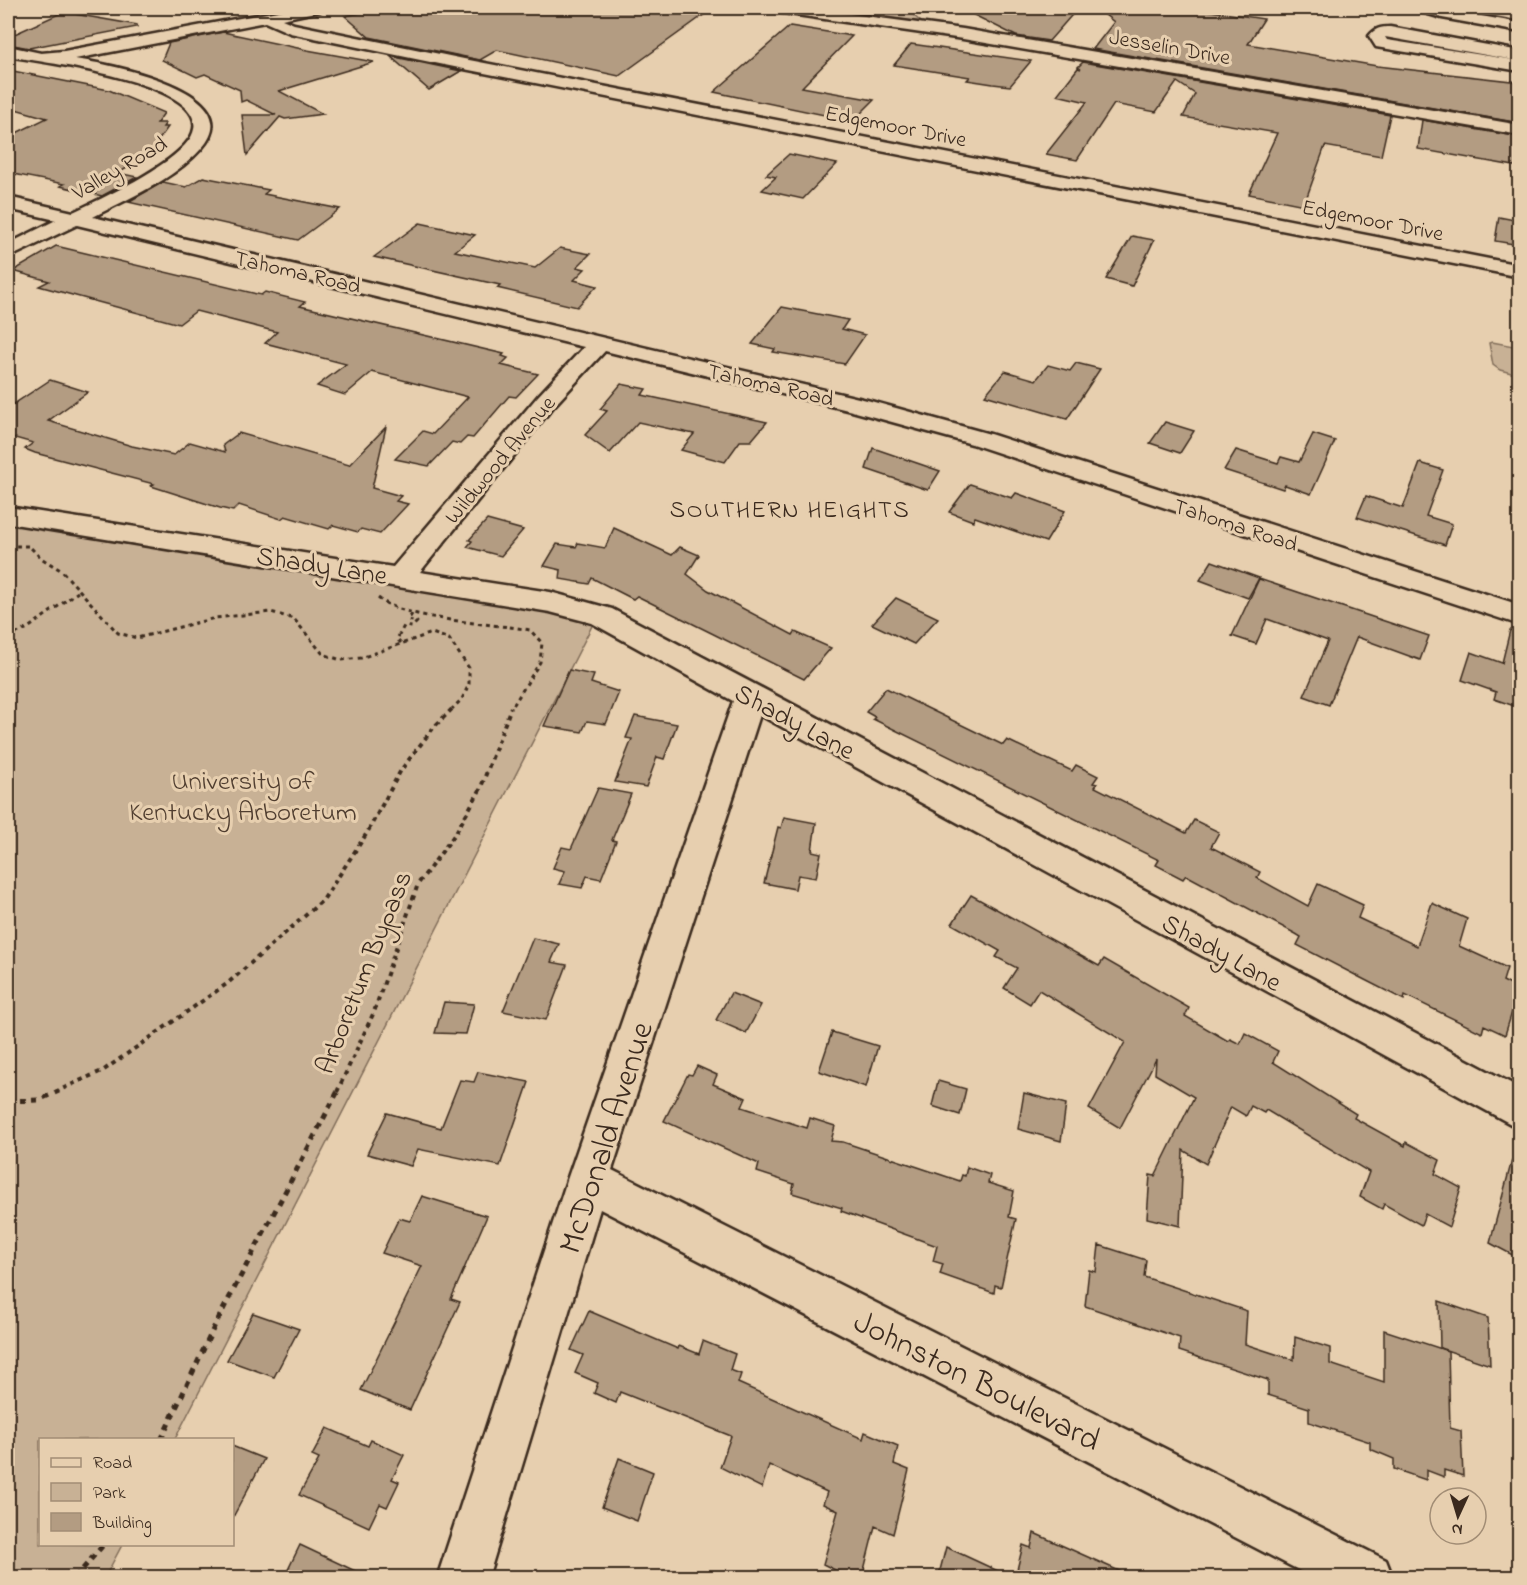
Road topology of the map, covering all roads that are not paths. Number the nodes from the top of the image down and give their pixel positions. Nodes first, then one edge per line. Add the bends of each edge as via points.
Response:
1 (315, 8) edge
2 (776, 8) edge
3 (1423, 8) edge
4 (1473, 8) edge
5 (920, 12) dead end
6 (1520, 15) edge
7 (266, 17) junction
8 (1520, 28) edge
9 (963, 34) junction
10 (8, 51) edge
11 (1520, 56) edge
12 (41, 58) junction
13 (1520, 66) edge
14 (1520, 130) edge
15 (8, 203) edge
16 (77, 219) junction
17 (8, 252) edge
18 (1520, 271) edge
19 (600, 343) junction
20 (8, 515) edge
21 (400, 577) junction
22 (1520, 615) edge
23 (750, 697) junction
24 (1520, 1110) edge
25 (588, 1180) junction
26 (462, 1578) edge
27 (1368, 1578) edge

1 - 7 street
2 - 9 street, Jesselin Drive
3 - 8 street
4 - 6 street
5 - 9 street
7 - 12 street via 92,52
7 - 18 street, Edgemoor Drive via 290,28
9 - 14 street, Jesselin Drive
10 - 12 street, Valley Road
11 - 13 street via 1390,32 1377,36 1381,44
12 - 16 street, Valley Road via 154,83 187,100 203,121 203,133 190,152
15 - 16 street, Tahoma Road
16 - 17 street, Valley Road
16 - 19 street, Tahoma Road
19 - 21 street, Wildwood Avenue via 546,401
19 - 22 street, Tahoma Road via 971,436
20 - 21 street, Shady Lane
21 - 23 street, Shady Lane via 550,602 602,616
23 - 24 street, Shady Lane
23 - 25 street, McDonald Avenue
25 - 26 street, McDonald Avenue
25 - 27 street, Johnston Boulevard

